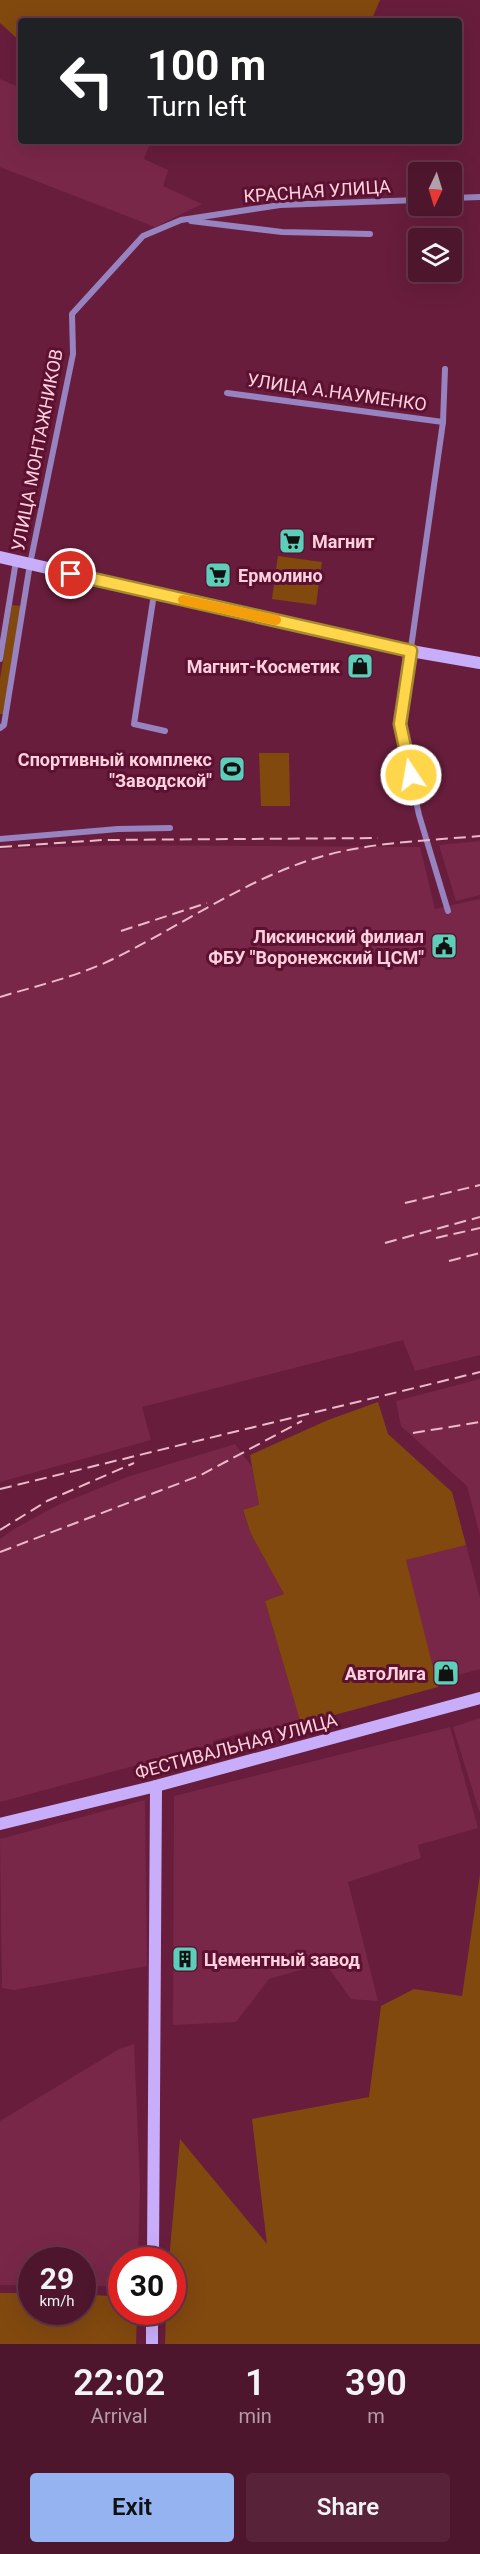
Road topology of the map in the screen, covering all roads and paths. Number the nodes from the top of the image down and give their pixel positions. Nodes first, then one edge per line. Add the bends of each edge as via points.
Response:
1 (480, 197) edge
2 (462, 198) edge
3 (408, 200) edge
4 (181, 220) junction
5 (370, 234) dead end
6 (143, 236) joint
7 (445, 369) dead end
8 (227, 393) dead end
9 (443, 422) junction
10 (0, 557) edge
11 (16, 561) junction
12 (30, 564) junction
13 (154, 594) junction
14 (411, 651) junction
15 (0, 659) edge
16 (480, 663) edge
17 (0, 728) edge
18 (165, 730) dead end
19 (170, 828) dead end
20 (0, 839) edge
21 (448, 911) dead end
22 (480, 1698) edge
23 (156, 1786) junction
24 (0, 1824) edge
25 (153, 2247) edge
26 (152, 2325) edge
27 (152, 2344) edge

1 - 2 street
3 - 4 street, КРАСНАЯ УЛИЦА via 280,205
4 - 5 street, КРАСНАЯ УЛИЦА via 282,232
4 - 6 street, КРАСНАЯ УЛИЦА
6 - 12 street, УЛИЦА МОНТАЖНИКОВ via 72,314 73,354
7 - 9 street
8 - 9 street, УЛИЦА А.НАУМЕНКО
9 - 14 street
10 - 11 main road
11 - 12 main road
11 - 15 street, УЛИЦА МОНТАЖНИКОВ
12 - 13 main road
12 - 17 street, УЛИЦА МОНТАЖНИКОВ via 4,725
13 - 14 main road
13 - 18 street via 134,724
14 - 16 main road
14 - 21 street via 400,724 419,814
19 - 20 street
22 - 23 main road, ФЕСТИВАЛЬНАЯ УЛИЦА
23 - 24 main road, ФЕСТИВАЛЬНАЯ УЛИЦА
23 - 25 main road
26 - 27 main road

